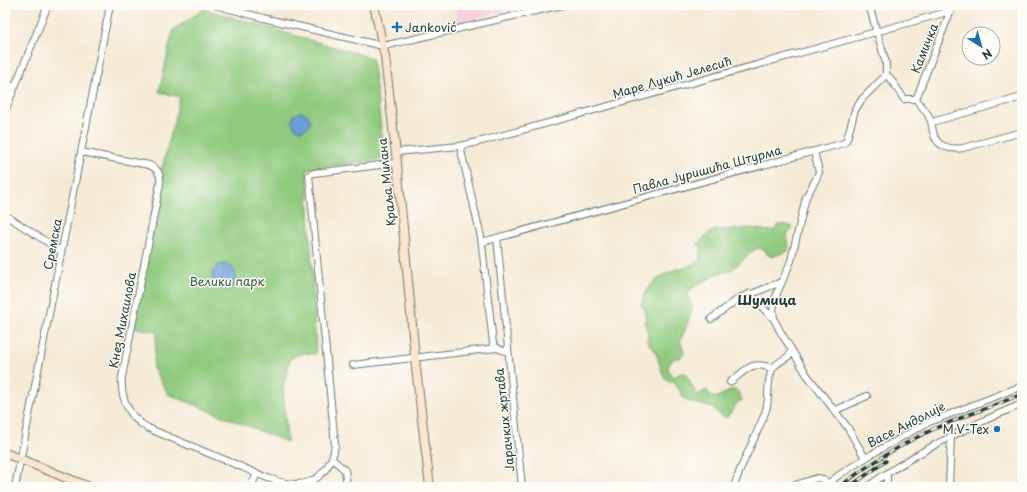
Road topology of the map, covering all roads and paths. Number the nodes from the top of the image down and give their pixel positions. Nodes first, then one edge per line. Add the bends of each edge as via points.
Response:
1 (48, 5) edge
2 (110, 5) edge
3 (215, 5) edge
4 (374, 5) edge
5 (562, 5) edge
6 (869, 5) edge
7 (952, 8) edge
8 (876, 32) junction
9 (383, 46) junction
10 (886, 75) junction
11 (5, 81) edge
12 (14, 88) junction
13 (1022, 97) edge
14 (916, 99) junction
15 (5, 111) edge
16 (932, 122) junction
17 (1022, 132) edge
18 (460, 146) junction
19 (81, 152) junction
20 (396, 152) junction
21 (814, 152) junction
22 (397, 163) junction
23 (5, 215) edge
24 (497, 238) junction
25 (482, 242) junction
26 (61, 251) junction
27 (781, 282) junction
28 (749, 294) junction
29 (711, 319) dead end
30 (774, 319) junction
31 (497, 348) junction
32 (791, 349) junction
33 (508, 351) junction
34 (415, 358) junction
35 (353, 365) dead end
36 (772, 368) junction
37 (730, 382) dead end
38 (1022, 386) edge
39 (867, 396) dead end
40 (1022, 404) edge
41 (834, 411) junction
42 (951, 436) junction
43 (5, 453) edge
44 (865, 458) junction
45 (20, 459) junction
46 (332, 459) junction
47 (1022, 471) edge
48 (257, 473) junction
49 (888, 474) junction
50 (826, 485) edge
51 (15, 487) edge
52 (89, 487) edge
53 (251, 487) edge
54 (347, 487) edge
55 (430, 487) edge
56 (522, 487) edge
57 (734, 487) edge
58 (789, 487) edge
59 (867, 487) edge
60 (887, 487) edge
61 (949, 487) edge
62 (1021, 487) edge

1 - 12 street
2 - 19 street, Сремска
3 - 9 street
4 - 9 main road, Краља Милана
5 - 9 street
6 - 8 street
7 - 8 street, Маре Лукић Јелесић
7 - 14 street, Камичка
8 - 10 street via 886,63
8 - 18 street, Маре Лукић Јелесић
9 - 20 main road, Краља Милана
10 - 14 street via 900,95
10 - 21 street, Павла Јуришића Штурма via 862,99 855,110 844,143
11 - 12 street
12 - 15 street
13 - 16 street
14 - 16 street
16 - 17 street via 937,141 942,146 955,150
18 - 20 street, Маре Лукић Јелесић
18 - 25 street
19 - 26 street, Сремска
19 - 48 street, Кнез Михаилова via 149,166 160,175 122,376 122,393 127,408 138,422 148,428
20 - 22 main road, Краља Милана
21 - 24 street, Павла Јуришића Штурма
21 - 27 street via 819,172 806,197 791,261
22 - 34 main road, Краља Милана
22 - 46 street, Кнез Михаилова via 314,172 309,175 334,438
23 - 26 street
24 - 25 street
24 - 33 street, Јарачких жртава
25 - 31 street via 492,339
26 - 45 street, Сремска
27 - 28 street
27 - 30 street
28 - 29 street
28 - 30 street
30 - 32 street
31 - 33 street, Јарачких жртава
31 - 34 street
32 - 36 street via 790,355
32 - 41 street
33 - 56 street, Јарачких жртава
34 - 35 street
34 - 55 main road, Краља Милана
36 - 37 street via 757,364
36 - 57 street via 766,410
38 - 44 street, Васе Андолије via 927,423
39 - 41 street
40 - 42 street
41 - 44 street via 848,428
42 - 49 street
42 - 61 street
43 - 45 main road
44 - 50 street, Васе Андолије
45 - 51 street, Сремска
45 - 52 main road
46 - 48 street, Кнез Михаилова via 321,475 302,484 285,483
46 - 54 street via 345,470
47 - 62 street
48 - 53 street
49 - 59 street
49 - 60 street
50 - 58 street, Васе Андолије via 823,479 817,478

